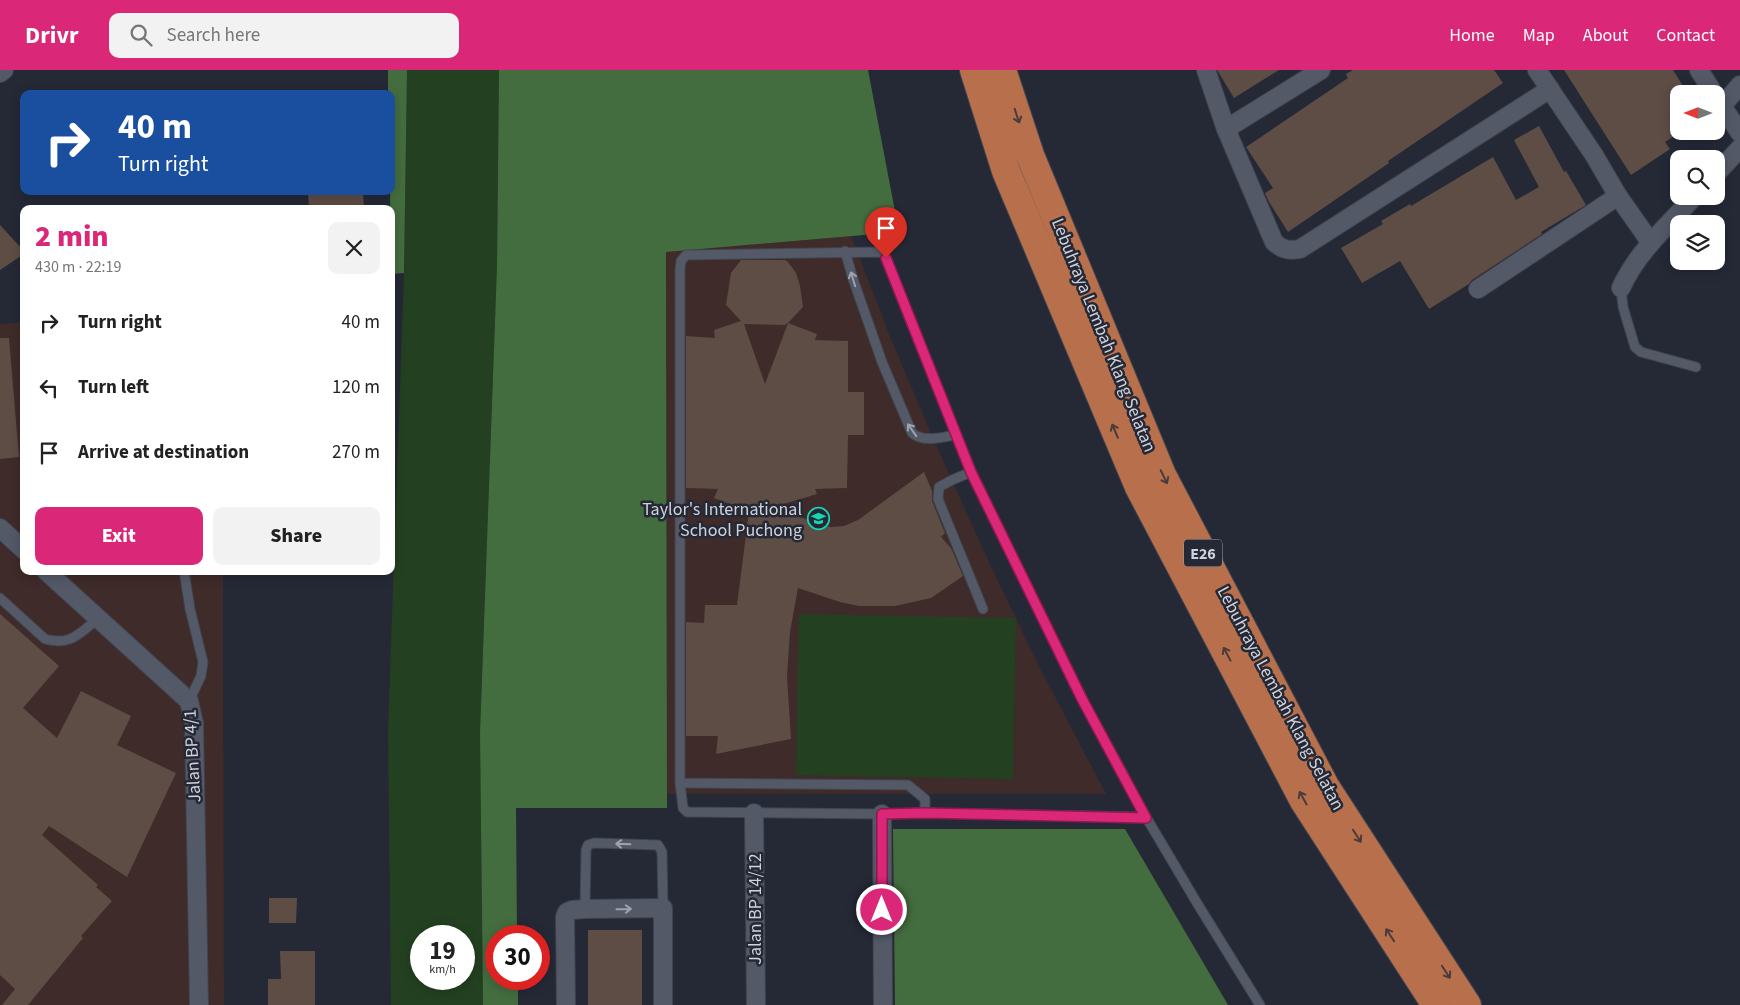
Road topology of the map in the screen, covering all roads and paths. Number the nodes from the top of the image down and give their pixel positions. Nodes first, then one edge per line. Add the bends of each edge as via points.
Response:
1 (4, 70) edge
2 (974, 70) edge
3 (1002, 70) edge
4 (1206, 70) edge
5 (1321, 70) edge
6 (1537, 70) edge
7 (1700, 70) edge
8 (0, 73) edge
9 (1709, 85) edge
10 (1740, 86) edge
11 (1550, 89) junction
12 (1725, 94) edge
13 (1725, 111) edge
14 (1226, 129) junction
15 (1737, 129) edge
16 (1740, 148) edge
17 (1725, 164) edge
18 (1618, 196) junction
19 (1687, 205) edge
20 (1651, 243) junction
21 (845, 251) junction
22 (1621, 288) joint
23 (1478, 289) dead end
24 (1696, 368) dead end
25 (956, 435) junction
26 (971, 472) junction
27 (0, 528) edge
28 (20, 546) edge
29 (50, 575) edge
30 (185, 575) edge
31 (0, 598) edge
32 (983, 609) dead end
33 (98, 619) junction
34 (189, 701) junction
35 (680, 783) junction
36 (754, 813) junction
37 (925, 813) junction
38 (882, 814) junction
39 (1146, 818) junction
40 (663, 908) junction
41 (585, 909) junction
42 (199, 1005) edge
43 (566, 1005) edge
44 (663, 1005) edge
45 (756, 1005) edge
46 (883, 1005) edge
47 (1260, 1005) edge
48 (1436, 1005) edge
49 (1467, 1005) edge

1 - 8 street
48 -> 2 highway, Lebuhraya Lembah Klang Selatan / E26 via 1304,801 1139,487 1006,171
3 -> 49 highway, Lebuhraya Lembah Klang Selatan / E26 via 1030,155 1162,475 1325,786
4 - 14 street
5 - 14 street
6 - 11 street
7 - 9 street
10 - 12 street
11 - 14 street via 1293,250 1274,242
11 - 18 street
13 - 15 street
16 - 17 street
18 - 20 street
18 - 23 street
19 - 20 street
20 - 22 street
21 - 25 lane via 884,254
25 -> 21 lane via 918,438 912,433 882,362
21 - 35 lane via 686,255 681,261
22 - 24 lane via 1635,347 1640,352
25 - 26 lane
26 - 32 lane via 939,488 938,499
26 - 39 lane via 1082,699
27 - 28 street
29 - 33 street, Jalan BP 4/1
30 - 34 lane via 203,662 201,676
31 - 33 lane via 45,639 55,642 67,642
33 - 34 street, Jalan BP 4/1
34 - 42 street, Jalan BP 4/1 via 194,723
35 - 36 lane via 683,808 688,812
35 - 37 lane via 908,785 925,799
36 - 38 lane
36 - 45 street, Jalan BP 14/12
37 - 38 lane
37 - 39 lane
38 - 46 street
39 - 47 lane
41 -> 40 street
40 -> 41 lane via 662,852 658,845 594,843 586,850
40 - 44 street
41 - 43 street via 572,910 565,917

